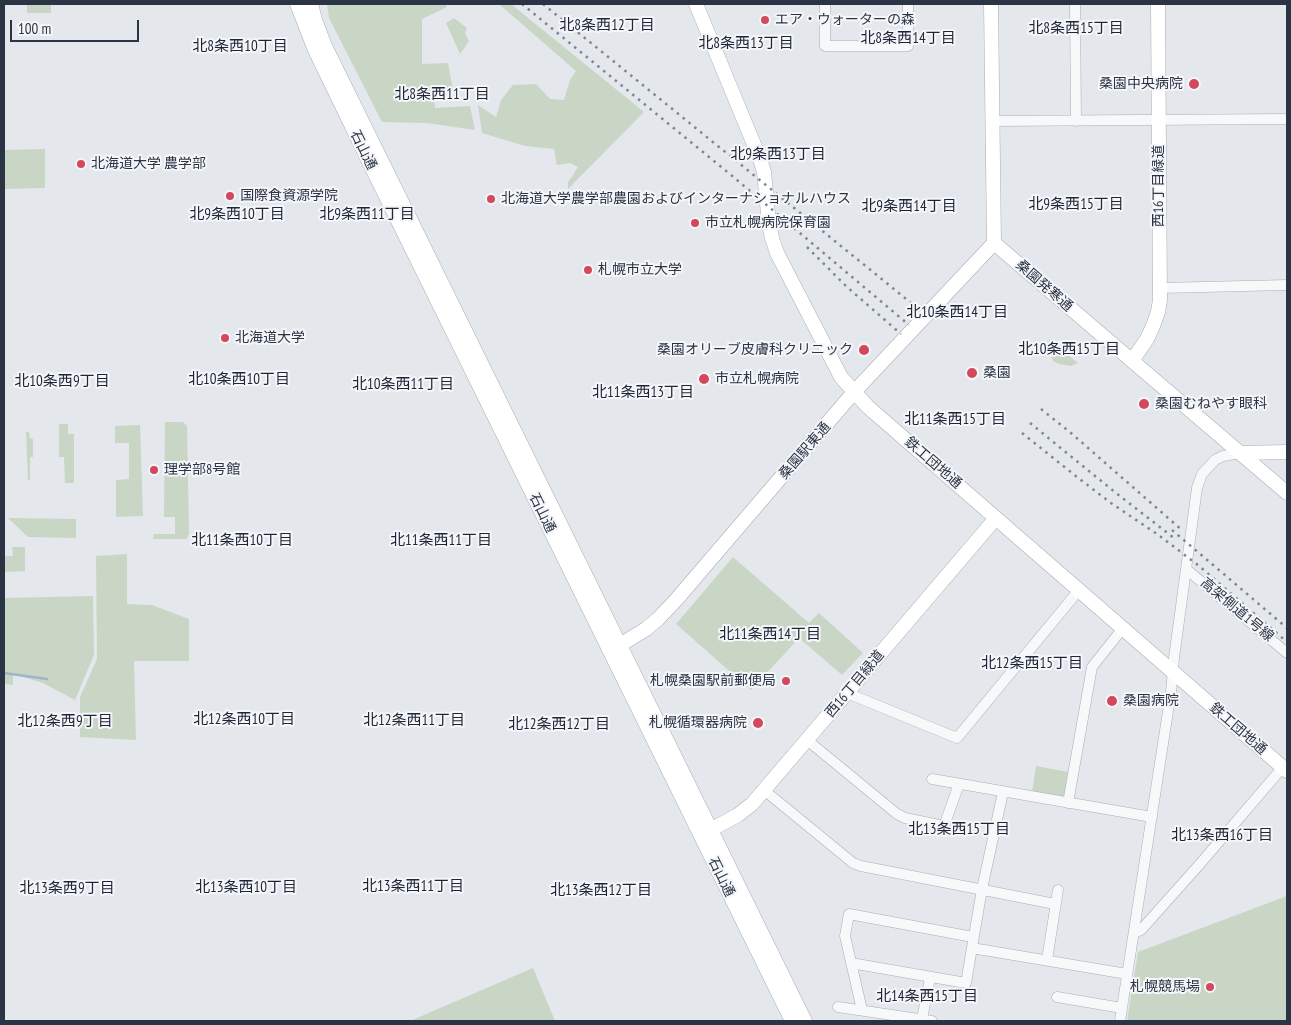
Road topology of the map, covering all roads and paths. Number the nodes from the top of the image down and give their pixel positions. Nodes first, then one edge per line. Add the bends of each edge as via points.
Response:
1 (287, 4) edge
2 (297, 4) edge
3 (311, 4) edge
4 (696, 4) edge
5 (825, 4) edge
6 (908, 4) edge
7 (991, 4) edge
8 (1075, 4) edge
9 (1158, 4) edge
10 (315, 50) junction
11 (1287, 119) edge
12 (1159, 120) junction
13 (993, 121) junction
14 (1076, 121) junction
15 (994, 243) junction
16 (1287, 285) edge
17 (1160, 288) junction
18 (1132, 361) junction
19 (854, 392) junction
20 (1287, 452) edge
21 (1240, 453) junction
22 (1287, 493) edge
23 (996, 518) junction
24 (1186, 568) junction
25 (1079, 590) junction
26 (1123, 628) junction
27 (615, 648) junction
28 (1287, 653) edge
29 (1173, 672) junction
30 (847, 693) junction
31 (807, 740) junction
32 (1285, 770) edge
33 (932, 779) dead end
34 (958, 784) junction
35 (764, 790) junction
36 (1003, 792) junction
37 (1068, 803) junction
38 (1152, 818) junction
39 (706, 833) junction
40 (982, 889) junction
41 (1058, 890) dead end
42 (1055, 904) junction
43 (1134, 933) junction
44 (973, 942) junction
45 (1047, 960) junction
46 (851, 963) junction
47 (1127, 974) junction
48 (930, 978) junction
49 (1057, 997) dead end
50 (838, 1007) dead end
51 (1122, 1008) junction
52 (862, 1010) junction
53 (927, 1020) edge
54 (792, 1021) edge
55 (805, 1021) edge
56 (1120, 1021) edge

1 - 10 street
2 - 10 street, 石山通
3 - 27 street, 石山通 via 325,46
4 - 19 street, 鉄工団地通 via 760,159 769,224 777,253 841,377
5 - 6 street via 825,46 908,46
7 - 13 street
8 - 14 street
9 - 12 street, 西16丁目緑道
10 - 27 street, 石山通
11 - 12 street
12 - 14 street
12 - 17 street, 西16丁目緑道
13 - 14 street
13 - 15 street
15 - 18 street, 桑園発寒通
15 - 19 street, 桑園駅東通
16 - 17 street
17 - 18 street, 西16丁目緑道 via 1154,326
18 - 21 street, 桑園発寒通
19 - 23 street, 鉄工団地通
19 - 27 street, 桑園駅東通 via 676,600 646,629
20 - 21 street
21 - 22 street, 桑園発寒通
21 - 24 street via 1215,460 1202,474
23 - 25 street, 鉄工団地通
23 - 30 street, 西16丁目緑道
24 - 28 street, 高架側道1号線
24 - 29 street
25 - 26 street, 鉄工団地通
25 - 30 street via 957,738
26 - 29 street, 鉄工団地通
26 - 37 street via 1092,667
27 - 39 street, 石山通
29 - 32 street, 鉄工団地通
29 - 38 street
30 - 31 street, 西16丁目緑道
31 - 34 street via 905,818 944,826
31 - 35 street, 西16丁目緑道
32 - 43 street via 1141,930
33 - 34 street
34 - 36 street
35 - 39 street, 西16丁目緑道 via 738,815
35 - 40 street via 853,863
36 - 37 street
36 - 40 street
37 - 38 street
38 - 43 street
39 - 54 street, 石山通
39 - 55 street, 石山通
40 - 42 street
40 - 44 street
41 - 42 street
42 - 45 street
43 - 47 street
44 - 45 street
44 - 46 street via 849,914 845,936
44 - 48 street via 966,983
45 - 47 street
46 - 48 street
46 - 52 street
47 - 51 street
48 - 53 street
49 - 51 street
50 - 52 street
51 - 56 street
52 - 53 street

